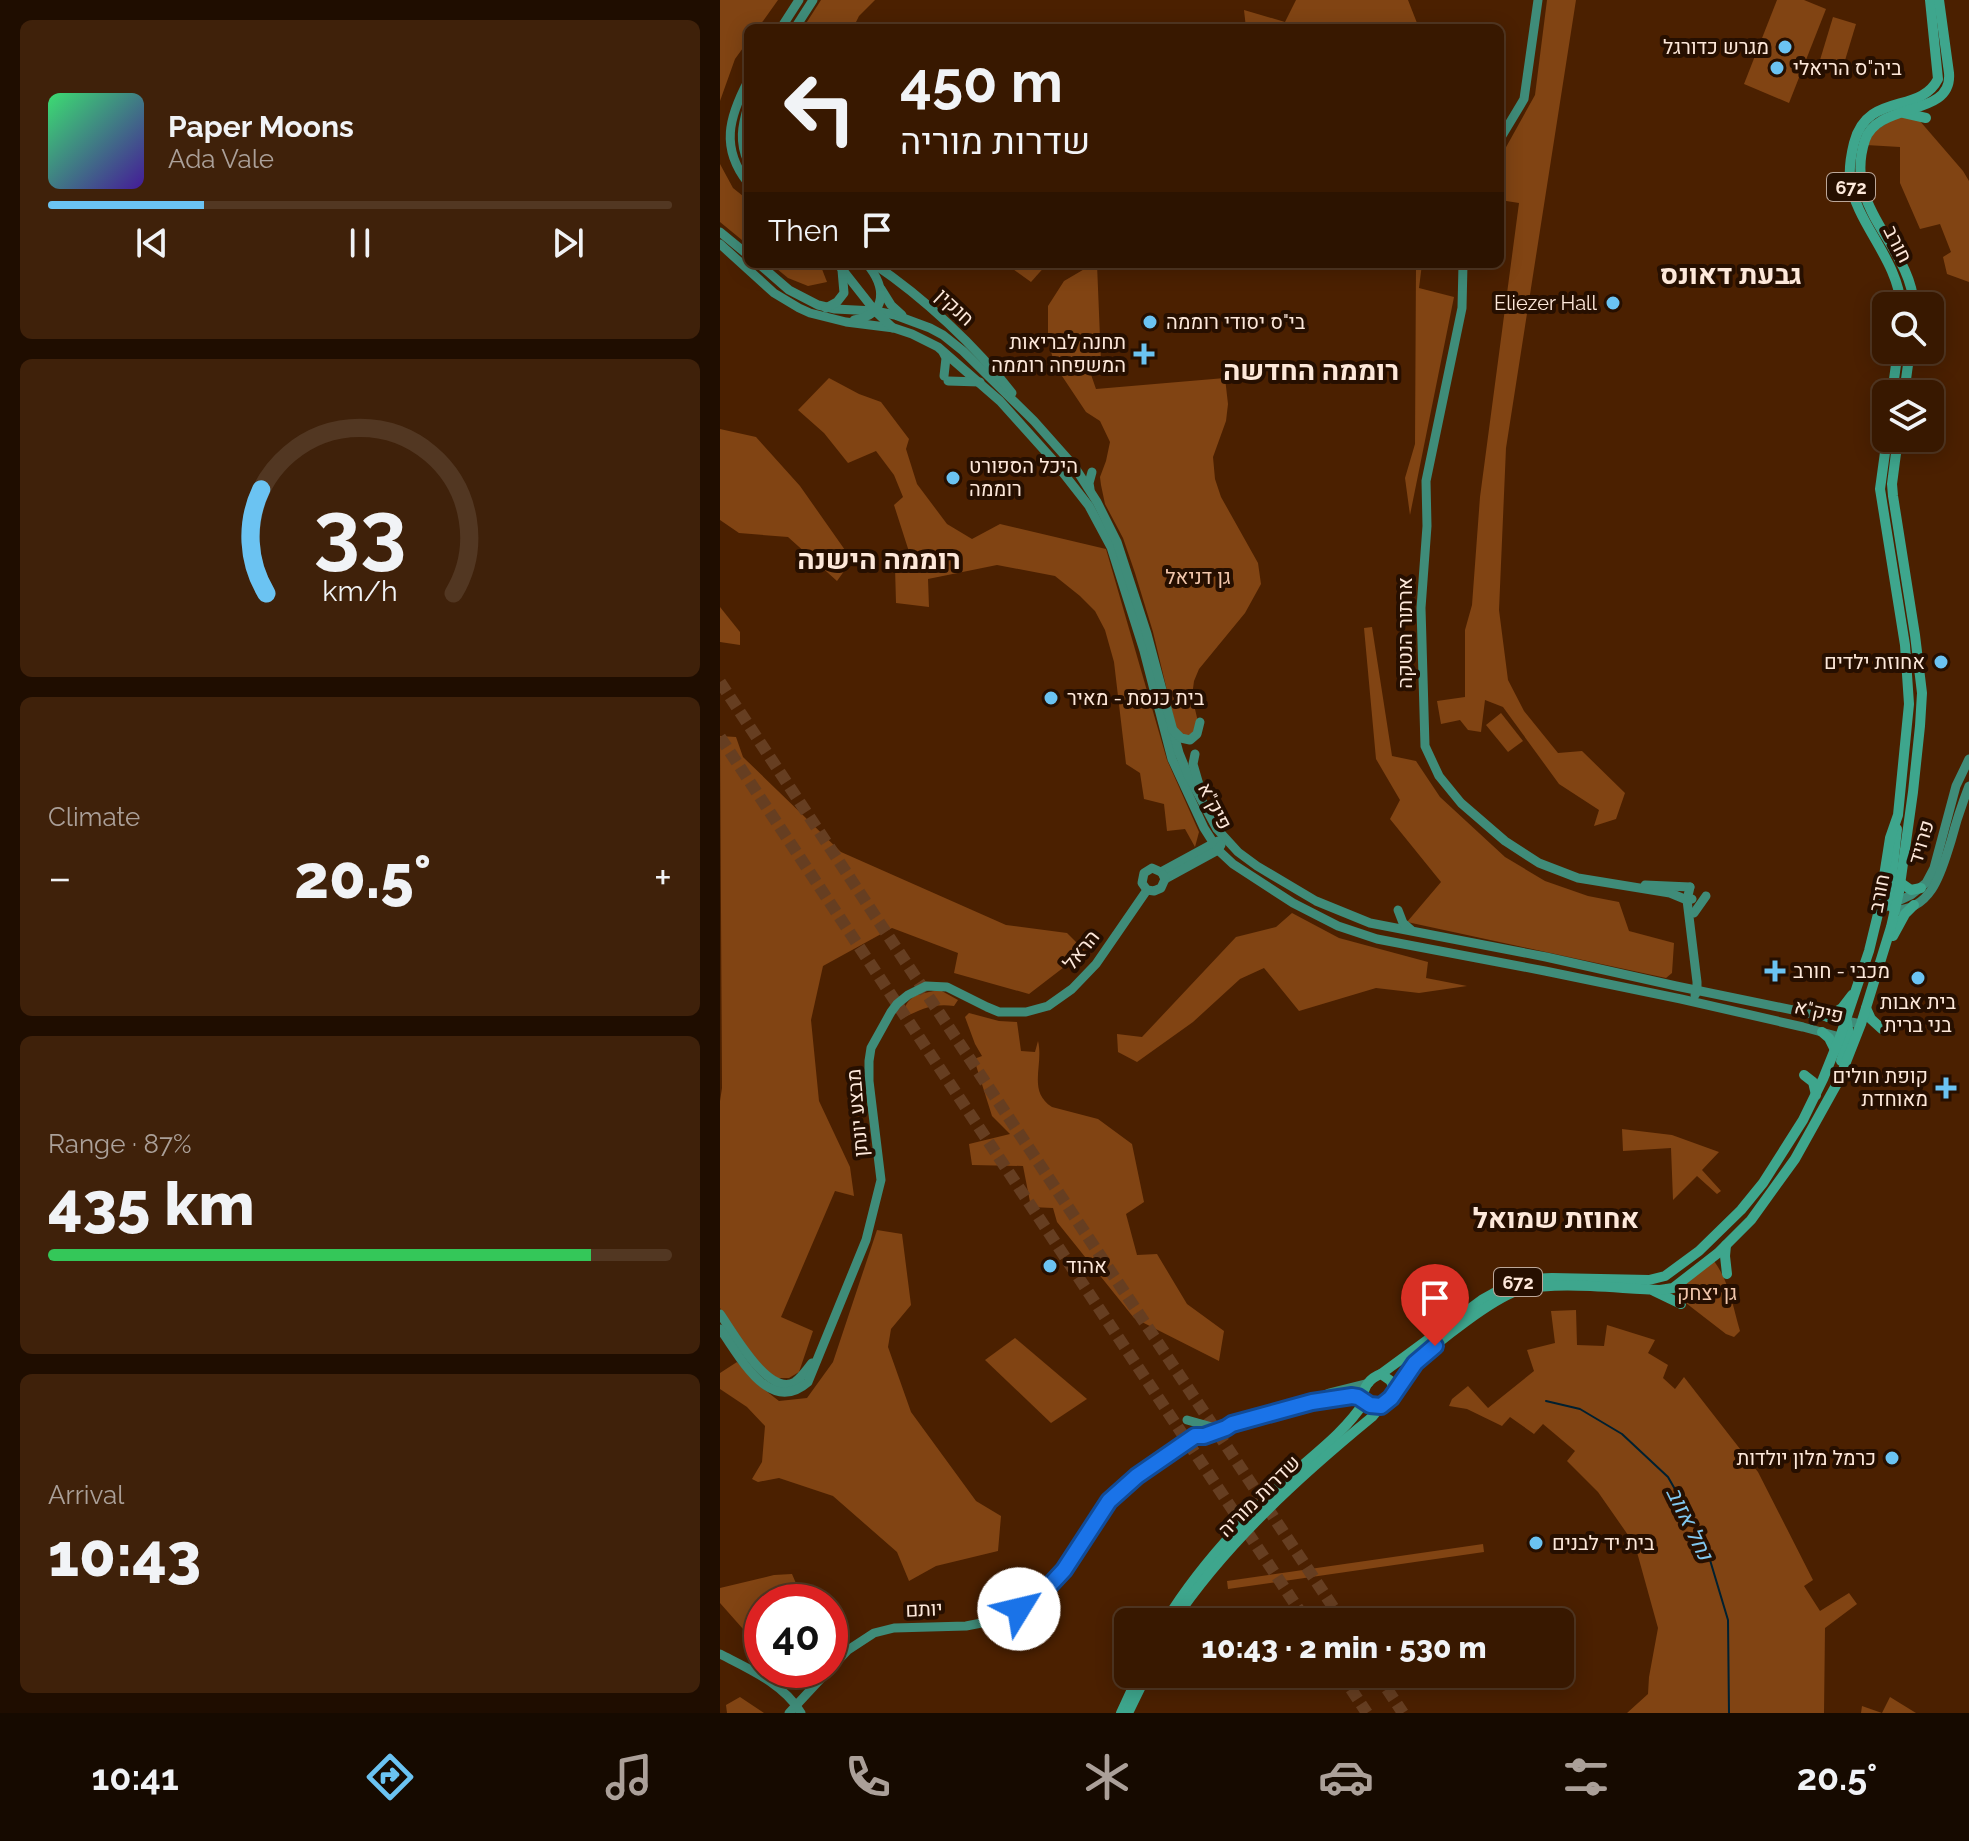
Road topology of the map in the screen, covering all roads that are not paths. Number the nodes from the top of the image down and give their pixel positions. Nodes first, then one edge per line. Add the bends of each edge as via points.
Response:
1 (799, 0) edge
2 (813, 0) edge
3 (1538, 0) edge
4 (1930, 0) edge
5 (1939, 0) edge
6 (784, 24) edge
7 (798, 24) edge
8 (744, 88) edge
9 (1921, 102) junction
10 (1898, 113) junction
11 (1926, 118) dead end
12 (744, 119) edge
13 (1504, 132) edge
14 (744, 149) edge
15 (744, 176) edge
16 (720, 232) edge
17 (720, 244) edge
18 (744, 252) edge
19 (744, 267) edge
20 (745, 268) edge
21 (764, 268) edge
22 (841, 268) edge
23 (842, 268) edge
24 (871, 268) edge
25 (880, 268) edge
26 (1463, 268) edge
27 (1896, 279) junction
28 (880, 288) junction
29 (1896, 292) edge
30 (1898, 292) edge
31 (1912, 292) edge
32 (826, 308) junction
33 (875, 311) junction
34 (907, 319) junction
35 (846, 322) junction
36 (894, 328) junction
37 (938, 347) junction
38 (981, 382) junction
39 (1034, 421) junction
40 (1885, 452) edge
41 (1896, 452) edge
42 (1074, 466) junction
43 (1090, 489) junction
44 (1200, 722) dead end
45 (1171, 726) junction
46 (1195, 754) dead end
47 (1969, 759) edge
48 (1969, 786) edge
49 (1205, 810) junction
50 (1204, 828) junction
51 (1224, 838) junction
52 (1216, 846) junction
53 (1201, 855) junction
54 (1233, 864) junction
55 (1163, 876) junction
56 (1901, 883) junction
57 (1629, 886) junction
58 (1921, 888) junction
59 (1147, 890) junction
60 (1706, 896) dead end
61 (1689, 900) junction
62 (1914, 905) junction
63 (1890, 906) junction
64 (1398, 910) dead end
65 (1694, 913) junction
66 (1414, 932) junction
67 (1693, 935) junction
68 (1881, 959) junction
69 (1694, 960) junction
70 (1691, 973) junction
71 (1676, 986) junction
72 (1858, 987) junction
73 (1693, 990) junction
74 (1692, 1002) junction
75 (1866, 1008) junction
76 (1026, 1012) joint
77 (1828, 1017) junction
78 (1846, 1021) junction
79 (1861, 1024) junction
80 (1882, 1029) dead end
81 (1822, 1032) junction
82 (1844, 1037) junction
83 (1835, 1050) junction
84 (1804, 1075) dead end
85 (1839, 1080) junction
86 (1816, 1095) junction
87 (1726, 1244) junction
88 (1727, 1274) dead end
89 (1648, 1290) junction
90 (1681, 1304) dead end
91 (720, 1314) edge
92 (720, 1329) edge
93 (820, 1354) junction
94 (1381, 1374) junction
95 (1369, 1383) junction
96 (1394, 1392) junction
97 (1364, 1400) junction
98 (1312, 1402) junction
99 (1381, 1406) junction
100 (1187, 1420) dead end
101 (1232, 1424) junction
102 (1212, 1427) junction
103 (1195, 1436) junction
104 (1174, 1608) edge
105 (1184, 1608) edge
106 (848, 1650) edge
107 (720, 1654) edge
108 (744, 1668) edge
109 (777, 1688) edge
110 (778, 1688) edge
111 (812, 1688) edge
112 (1133, 1688) edge
113 (1140, 1688) edge
114 (807, 1693) junction
115 (787, 1696) junction
116 (795, 1712) edge
117 (1121, 1713) edge
118 (1128, 1713) edge

1 - 6 main road
2 - 7 main road
3 - 13 main road via 1524,99
4 - 9 main road via 1938,79
5 - 9 main road, 672 via 1950,80 1944,94
8 - 15 main road via 729,133
9 - 10 main road, חורב / 672
9 - 27 main road, חורב / 672 via 1884,108 1865,119 1852,151 1854,199
10 - 11 main road
10 - 31 main road, חורב / 672 via 1869,131 1860,170 1864,195
12 - 14 main road
16 - 18 main road
17 - 19 main road, פיק"א
20 - 35 main road, פיק"א via 786,301
21 - 32 main road, פיק"א via 801,298
22 - 32 main road via 844,293
23 - 33 main road
24 - 28 main road
25 - 39 main road, חנקין via 985,361
26 - 57 main road, ארתור הנטקה via 1462,308 1426,481 1421,600 1425,746 1439,776 1461,803 1505,841 1539,863 1578,878
27 - 29 main road
27 - 30 main road, חורב / 672
28 - 33 main road
28 - 34 main road
32 - 33 main road, פיק"א
33 - 34 main road, פיק"א
33 - 35 main road
33 - 36 main road
34 - 39 main road, פיק"א via 956,345
35 - 36 main road, פיק"א
36 - 37 main road, פיק"א
37 - 38 main road, פיק"א
37 - 38 main road via 946,358 946,378
38 - 50 main road, פיק"א via 1053,460 1103,529 1144,651 1172,759
39 - 42 main road, פיק"א
40 - 63 main road via 1880,489 1909,704
41 - 56 main road, חורב / 672 via 1893,496 1922,693
42 - 43 main road, פיק"א
42 - 43 main road via 1090,470
43 - 45 main road, פיק"א via 1117,542
44 - 45 main road via 1197,734 1187,741
45 - 49 main road, פיק"א
46 - 49 main road
47 - 58 main road, פרויד via 1956,786 1934,868
48 - 62 main road, פרויד via 1941,875
49 - 51 main road, פיק"א
50 - 52 main road, פיק"א
50 - 53 main road
51 - 52 main road
51 - 66 main road, פיק"א via 1257,866 1316,901 1370,923
52 - 53 main road
52 - 54 main road, פיק"א
53 - 54 main road
53 - 55 main road
54 - 74 main road, פיק"א via 1293,903 1377,939
55 - 59 main road via 1158,890
55 - 59 main road via 1152,868 1144,873
56 - 58 main road via 1908,889
56 - 63 main road, חורב / 672
57 - 61 main road, ארתור הנטקה
57 - 61 main road, ארתור הנטקה via 1690,887
58 - 63 main road, פרויד
59 - 76 main road, הראל via 1072,989 1048,1006
60 - 65 main road
61 - 65 main road
61 - 67 main road
62 - 63 main road via 1904,910
62 - 68 main road
63 - 68 main road, חורב / 672
63 - 72 main road, חורב / 672 via 1875,929
64 - 66 main road
65 - 67 main road
66 - 71 main road, פיק"א
67 - 69 main road
68 - 75 main road, חורב / 672
69 - 70 main road
69 - 73 main road
70 - 71 main road
70 - 73 main road
71 - 73 main road, פיק"א
72 - 77 main road
72 - 78 main road, חורב / 672
73 - 74 main road
73 - 77 main road, פיק"א
74 - 81 main road, פיק"א
75 - 79 main road, חורב / 672
75 - 80 main road
76 - 93 main road, מבצע יונתן via 999,1012 947,987 926,986 897,1004 882,1027 869,1061 881,1180 866,1240
77 - 78 main road, פיק"א
78 - 79 main road, פיק"א
78 - 82 main road, חורב / 672
79 - 82 main road, פיק"א
79 - 85 main road, חורב / 672
81 - 82 main road, פיק"א
81 - 83 main road
82 - 83 main road, חורב / 672
82 - 85 main road
83 - 86 main road, חורב / 672
84 - 86 main road via 1813,1082
85 - 87 main road, חורב / 672 via 1795,1159 1751,1220
86 - 94 main road, חורב / 672 via 1763,1183 1718,1234 1665,1276 1510,1284
87 - 88 main road
87 - 89 main road, חורב / 672 via 1673,1288
89 - 90 main road
89 - 96 main road, 672 via 1545,1287 1504,1296 1423,1355
91 - 93 main road, מבצע יונתן via 761,1371 777,1384 794,1383
92 - 93 main road, מבצע יונתן via 755,1377 778,1392 799,1390 808,1382
94 - 95 main road, 672
94 - 96 main road via 1391,1381
95 - 97 main road
95 - 98 main road, יותם
96 - 99 main road, 672
97 - 98 main road, יותם via 1352,1396
97 - 99 main road
97 - 104 main road, שדרות מוריה via 1349,1423 1244,1521
98 - 101 main road, יותם
99 - 105 main road, שדרות מוריה / 672 via 1259,1519
100 - 102 main road
101 - 102 main road, יותם
101 - 103 main road, יותם
102 - 103 main road, יותם
103 - 106 main road, יותם via 1109,1501 1064,1570 1038,1598 997,1620 894,1628 874,1633
107 - 108 main road
109 - 116 main road
110 - 115 main road
111 - 114 main road, יותם
112 - 117 main road
113 - 118 main road
114 - 115 main road
114 - 116 main road
115 - 116 main road

